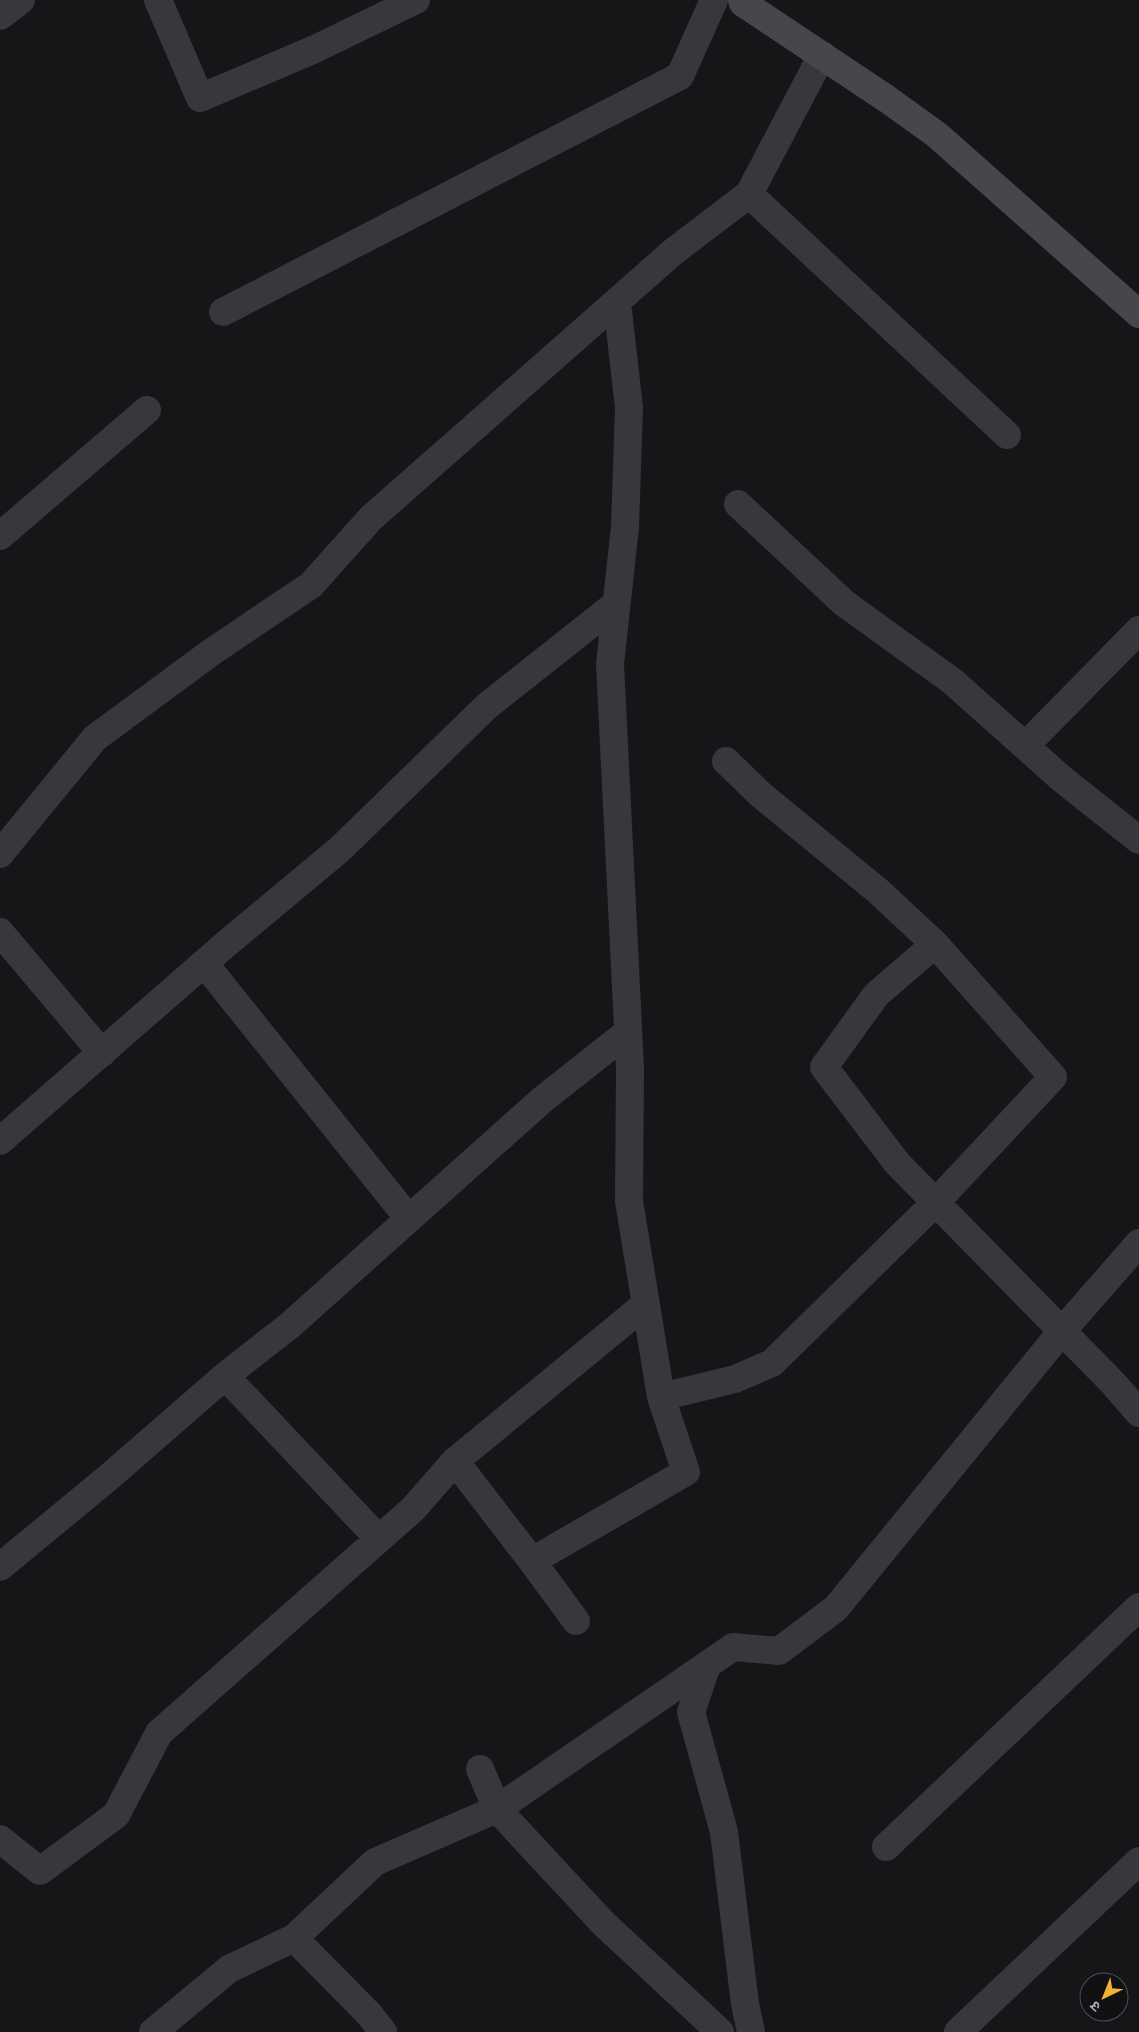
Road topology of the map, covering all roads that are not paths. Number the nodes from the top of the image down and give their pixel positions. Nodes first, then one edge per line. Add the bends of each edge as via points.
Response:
1 (21, 0) edge
2 (158, 0) edge
3 (416, 0) edge
4 (714, 0) edge
5 (742, 0) edge
6 (0, 16) edge
7 (822, 55) junction
8 (749, 194) junction
9 (617, 302) junction
10 (223, 312) dead end
11 (1139, 314) edge
12 (147, 410) dead end
13 (1006, 435) dead end
14 (738, 504) dead end
15 (0, 536) edge
16 (616, 604) junction
17 (1139, 630) edge
18 (1025, 746) junction
19 (726, 761) dead end
20 (1139, 840) edge
21 (0, 854) edge
22 (0, 932) edge
23 (935, 944) junction
24 (204, 963) junction
25 (628, 1032) junction
26 (102, 1053) junction
27 (0, 1141) edge
28 (936, 1202) junction
29 (409, 1219) junction
30 (1139, 1243) edge
31 (646, 1304) junction
32 (1062, 1331) junction
33 (225, 1376) junction
34 (661, 1397) junction
35 (1139, 1413) edge
36 (455, 1461) junction
37 (379, 1538) junction
38 (532, 1561) junction
39 (0, 1567) edge
40 (1139, 1608) edge
41 (576, 1621) dead end
42 (707, 1666) junction
43 (480, 1769) dead end
44 (497, 1808) junction
45 (0, 1839) edge
46 (886, 1847) dead end
47 (1139, 1861) edge
48 (294, 1938) junction
49 (153, 2032) edge
50 (383, 2032) edge
51 (720, 2032) edge
52 (751, 2032) edge
53 (958, 2032) edge

1 - 6 street
2 - 3 street via 200,98 315,50
4 - 10 street via 680,76
5 - 7 street
7 - 8 street
7 - 11 street via 937,135
8 - 9 street via 673,252
8 - 13 street
9 - 16 street via 629,408 625,527
9 - 21 street via 371,518 311,585 213,651 95,738
12 - 15 street
14 - 18 street via 844,603 952,681
16 - 24 street via 487,706 340,849
16 - 25 street via 610,664
17 - 18 street
18 - 20 street
19 - 23 street
22 - 26 street
23 - 28 street via 876,995 824,1067 897,1163
23 - 28 street via 1053,1077
24 - 26 street
24 - 29 street
25 - 29 street via 542,1100
25 - 31 street via 629,1201
26 - 27 street
28 - 32 street
28 - 34 street via 772,1363 735,1379
29 - 33 street via 289,1326
30 - 32 street
31 - 34 street
31 - 36 street
32 - 35 street
32 - 42 street via 836,1608 779,1651 733,1647
33 - 37 street
33 - 39 street
34 - 38 street via 686,1472
36 - 37 street via 413,1509
36 - 38 street
37 - 45 street via 159,1733 116,1815 40,1871
38 - 41 street
40 - 46 street
42 - 44 street
42 - 52 street via 691,1712 724,1832 744,2004
43 - 44 street
44 - 48 street via 375,1862
44 - 51 street via 603,1924
47 - 53 street
48 - 49 street via 229,1969
48 - 50 street

